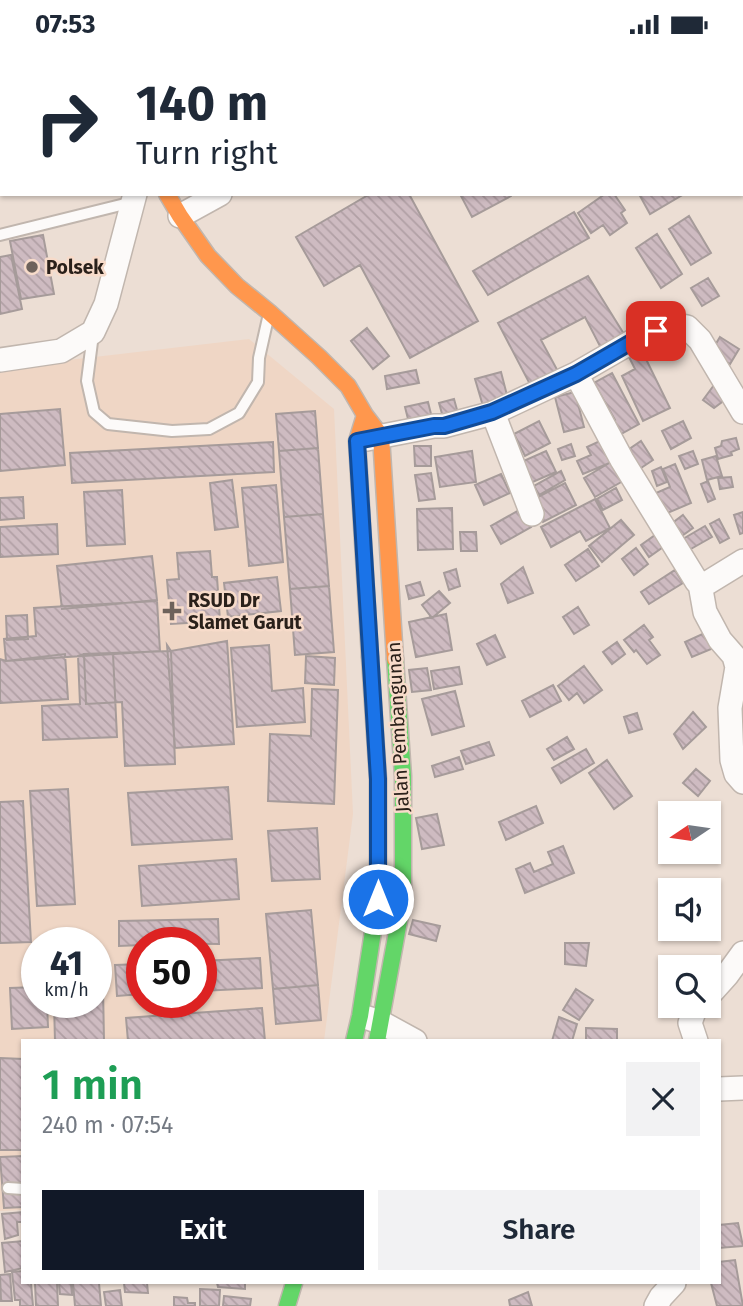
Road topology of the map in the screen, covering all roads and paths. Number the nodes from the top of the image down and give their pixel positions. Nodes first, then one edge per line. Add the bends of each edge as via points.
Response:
1 (168, 196) edge
2 (216, 196) edge
3 (134, 198) edge
4 (180, 216) junction
5 (0, 236) edge
6 (270, 312) junction
7 (93, 332) junction
8 (0, 360) edge
9 (576, 374) junction
10 (492, 412) junction
11 (743, 412) edge
12 (365, 415) junction
13 (381, 436) junction
14 (357, 441) junction
15 (532, 515) dead end
16 (743, 561) edge
17 (700, 584) junction
18 (743, 782) edge
19 (743, 953) edge
20 (721, 982) edge
21 (692, 1018) edge
22 (373, 1027) edge
23 (357, 1039) edge
24 (409, 1039) edge
25 (695, 1039) edge
26 (743, 1088) edge
27 (721, 1090) edge
28 (8, 1188) dead end
29 (21, 1189) edge
30 (294, 1284) edge
31 (673, 1284) edge
32 (287, 1306) edge
33 (656, 1306) edge

1 - 4 main road
2 - 4 street
3 - 5 lane
3 - 7 street via 106,304
4 - 6 main road via 208,256
6 - 7 lane via 258,382 239,413 209,429 172,431 108,424 94,412 87,381
6 - 12 main road via 348,386
7 - 8 street via 61,351
9 - 10 street
9 - 11 street via 640,337 671,324 687,327 700,340
9 - 17 street via 622,460
10 - 13 street via 444,426
10 - 15 street
12 - 13 main road
12 - 14 main road, Jalan Pembangunan
13 - 14 street
13 - 22 main road, Jalan Pembangunan via 403,776 403,899
14 - 22 main road, Jalan Pembangunan via 378,779
16 - 17 street
17 - 18 street via 705,612 737,667 730,708 732,760
19 - 20 street
21 - 25 street
22 - 23 main road, Jalan Pembangunan
22 - 24 street
26 - 27 street
28 - 29 lane
30 - 32 main road
31 - 33 street

